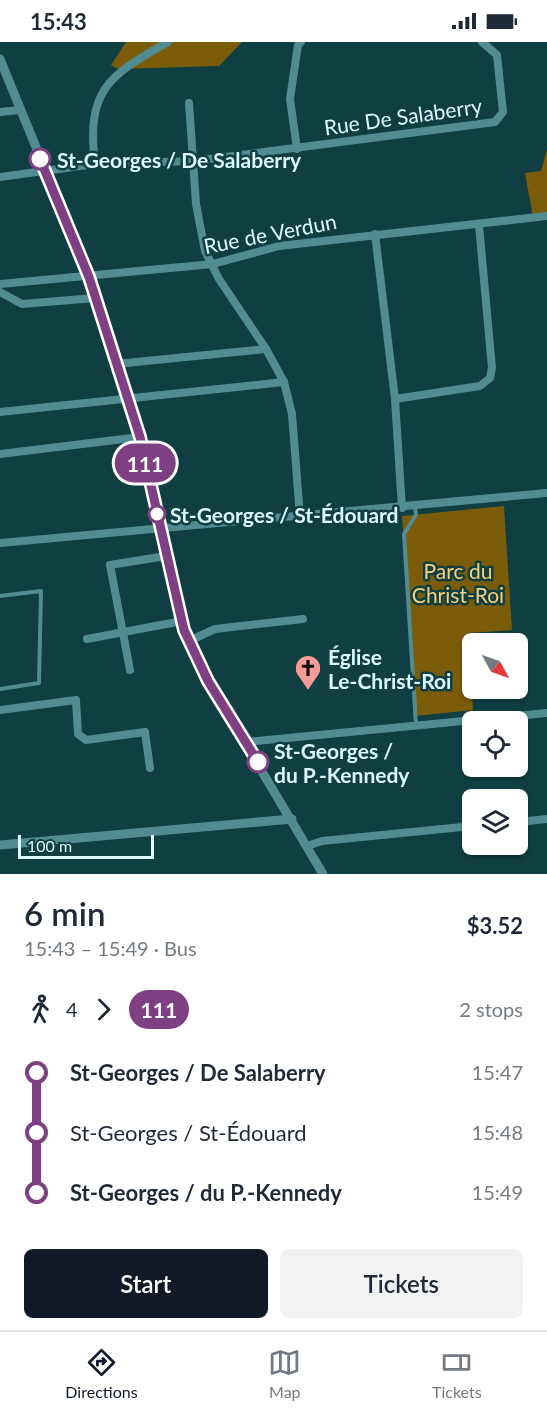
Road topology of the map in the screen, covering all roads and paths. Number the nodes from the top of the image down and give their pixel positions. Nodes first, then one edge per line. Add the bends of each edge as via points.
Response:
1 (168, 42) edge
2 (301, 42) edge
3 (482, 42) edge
4 (0, 59) edge
5 (189, 103) dead end
6 (20, 110) junction
7 (0, 112) edge
8 (297, 149) junction
9 (194, 161) junction
10 (95, 164) junction
11 (46, 172) junction
12 (0, 177) edge
13 (547, 216) edge
14 (479, 225) junction
15 (375, 234) junction
16 (213, 264) junction
17 (89, 277) junction
18 (0, 284) edge
19 (0, 292) edge
20 (95, 298) junction
21 (266, 349) junction
22 (116, 364) junction
23 (284, 382) junction
24 (395, 399) junction
25 (127, 400) junction
26 (0, 412) edge
27 (140, 437) junction
28 (0, 454) edge
29 (547, 494) edge
30 (415, 506) junction
31 (402, 508) junction
32 (300, 517) junction
33 (160, 530) junction
34 (0, 543) edge
35 (166, 556) junction
36 (0, 596) edge
37 (303, 619) dead end
38 (182, 621) junction
39 (123, 632) junction
40 (87, 639) dead end
41 (189, 641) junction
42 (130, 670) dead end
43 (0, 689) edge
44 (0, 710) edge
45 (547, 713) edge
46 (416, 725) junction
47 (246, 742) junction
48 (150, 768) dead end
49 (292, 819) junction
50 (547, 819) edge
51 (528, 821) edge
52 (462, 827) edge
53 (0, 845) edge
54 (307, 846) junction
55 (323, 874) edge

1 - 10 street via 110,81 96,105 91,130
2 - 8 street, Rue De Salaberry via 290,99
3 - 8 street, Rue De Salaberry via 497,55 503,112 495,122
4 - 6 street
5 - 9 street
6 - 7 street
6 - 11 street
8 - 9 street, Rue De Salaberry
9 - 10 street, Rue De Salaberry
9 - 16 street via 196,204 206,251
10 - 11 street, Rue De Salaberry
11 - 12 street, Rue De Salaberry
11 - 17 street
13 - 14 street, Rue de Verdun
14 - 15 street, Rue de Verdun
14 - 24 street via 490,378 480,386
15 - 16 street, Rue de Verdun via 279,246
15 - 24 street
16 - 17 street, Rue de Verdun
16 - 21 street
17 - 18 street, Rue de Verdun
17 - 20 street
19 - 20 street via 22,304
20 - 22 street
21 - 22 street
21 - 23 street
22 - 25 street
23 - 25 street
23 - 32 street via 292,414
24 - 31 street
25 - 26 street
25 - 27 street
27 - 28 street
27 - 33 street
29 - 30 street
30 - 31 street
30 - 46 lane via 416,515 404,534
31 - 32 street
32 - 33 street
33 - 34 street
33 - 35 street
35 - 38 street
35 - 39 street via 110,565
36 - 43 lane via 41,591 39,683
37 - 41 street via 215,629
38 - 39 street
38 - 41 street
39 - 40 street
39 - 42 street
41 - 47 street via 208,681
44 - 48 street via 76,700 78,734 86,740 145,732
45 - 46 street
46 - 47 street
47 - 49 street
49 - 53 street
49 - 54 street
50 - 51 street
52 - 54 street via 322,841
54 - 55 street

